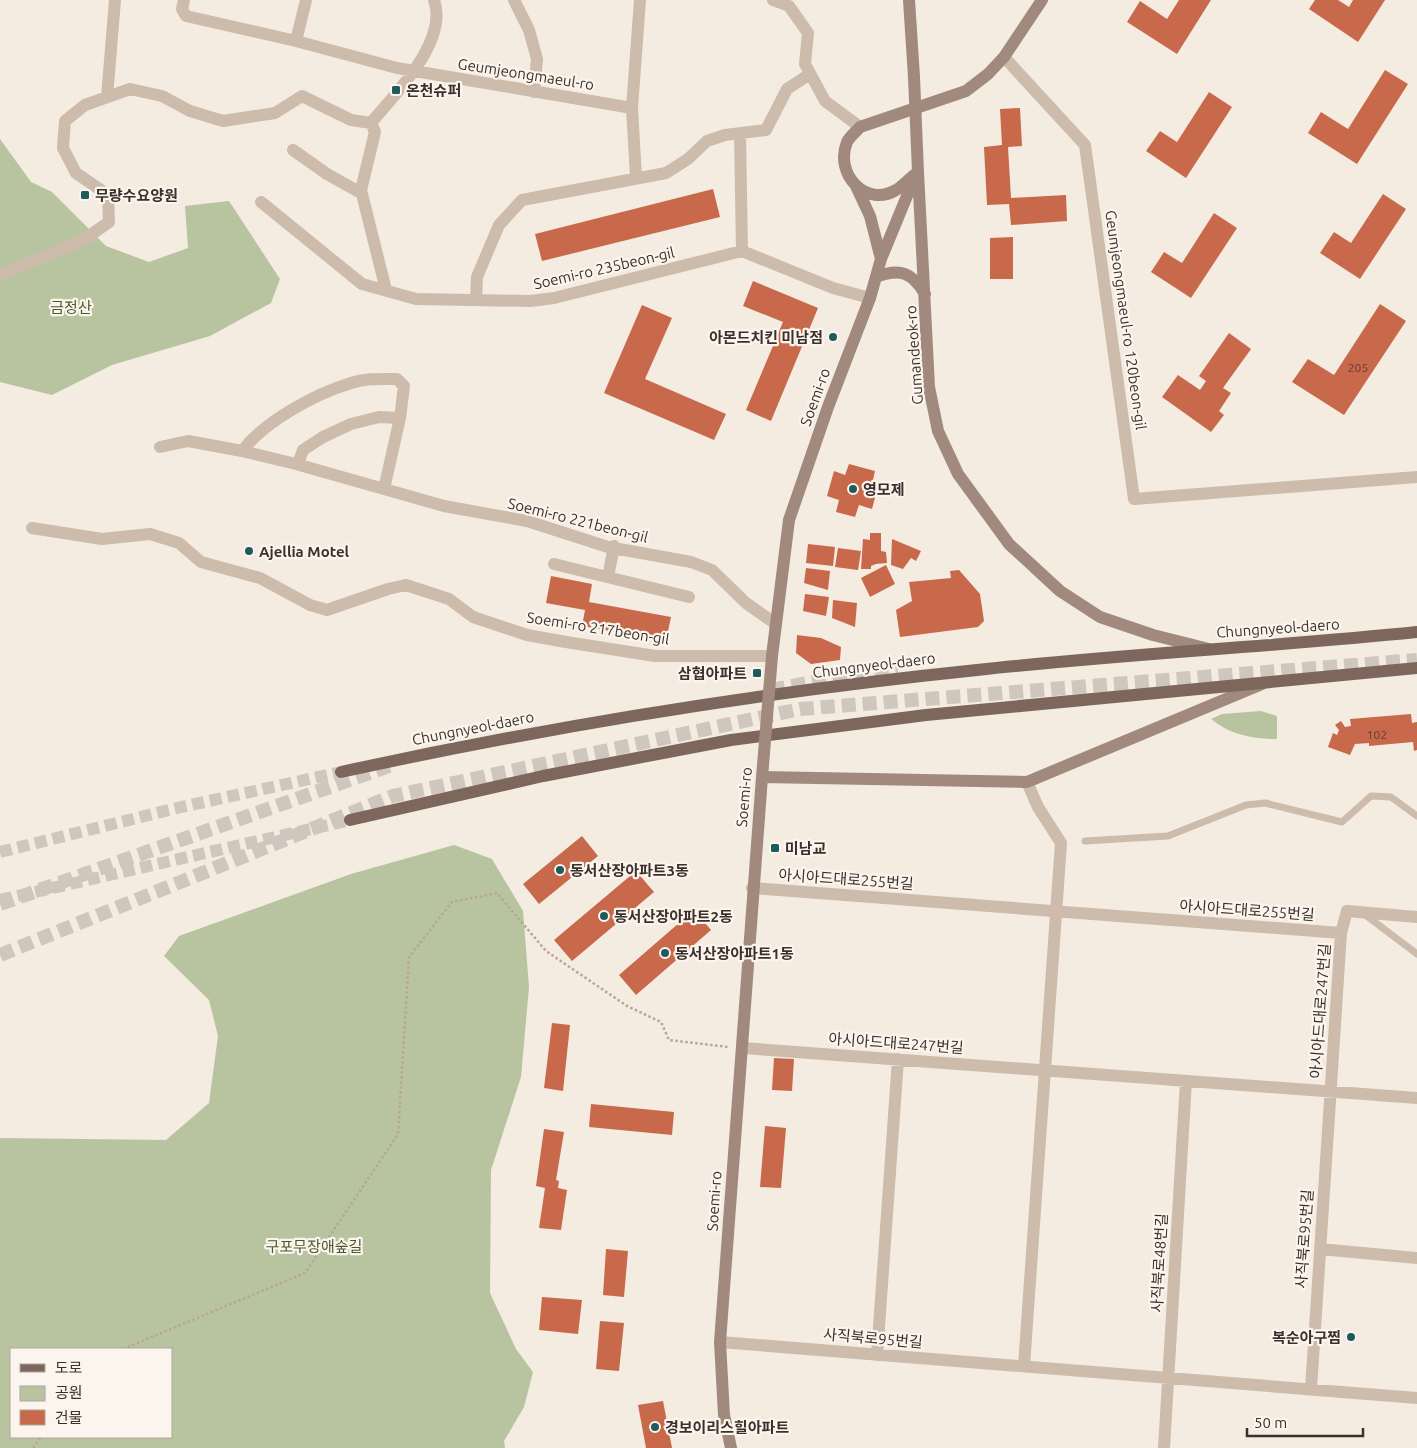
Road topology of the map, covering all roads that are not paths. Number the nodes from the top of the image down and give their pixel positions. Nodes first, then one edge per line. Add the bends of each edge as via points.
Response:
1 (115, 0) edge
2 (184, 0) edge
3 (306, 0) edge
4 (434, 0) edge
5 (514, 0) edge
6 (640, 0) edge
7 (773, 0) edge
8 (909, 0) edge
9 (1042, 0) edge
10 (296, 41) junction
11 (1004, 57) junction
12 (414, 71) junction
13 (810, 74) junction
14 (534, 92) junction
15 (107, 97) junction
16 (632, 108) junction
17 (371, 123) junction
18 (860, 128) junction
19 (740, 134) junction
20 (293, 150) dead end
21 (918, 172) junction
22 (636, 177) junction
23 (856, 186) junction
24 (361, 193) junction
25 (261, 202) dead end
26 (742, 251) junction
27 (881, 259) junction
28 (0, 275) edge
29 (876, 277) junction
30 (386, 290) junction
31 (926, 296) junction
32 (870, 298) junction
33 (476, 300) junction
34 (400, 418) junction
35 (160, 447) dead end
36 (242, 451) junction
37 (298, 464) junction
38 (1417, 476) edge
39 (384, 489) junction
40 (32, 528) dead end
41 (614, 547) junction
42 (554, 564) dead end
43 (608, 577) junction
44 (689, 597) dead end
45 (776, 624) junction
46 (1417, 632) edge
47 (1211, 649) junction
48 (772, 656) junction
49 (1417, 668) edge
50 (1267, 682) junction
51 (341, 772) tunnel mouth
52 (762, 777) junction
53 (1027, 782) junction
54 (1417, 816) edge
55 (350, 820) tunnel mouth
56 (1085, 841) dead end
57 (752, 888) junction
58 (1057, 912) junction
59 (1362, 913) junction
60 (1417, 917) edge
61 (1342, 933) junction
62 (1417, 954) edge
63 (743, 1048) junction
64 (898, 1059) junction
65 (1047, 1070) junction
66 (1186, 1081) junction
67 (1331, 1092) junction
68 (1417, 1098) edge
69 (1320, 1249) junction
70 (1417, 1258) edge
71 (720, 1342) junction
72 (877, 1355) junction
73 (1024, 1366) junction
74 (1168, 1378) junction
75 (1311, 1389) junction
76 (1417, 1398) edge
77 (732, 1448) edge
78 (1164, 1448) edge

1 - 15 street
2 - 10 street, Geumjeongmaeul-ro via 182,9 186,16
3 - 10 street
4 - 12 street via 437,7 433,37
5 - 14 street via 529,30 537,59
6 - 16 street
7 - 13 street via 788,6 808,33 805,64
8 - 21 main road, Gumandeok-ro, bridge
9 - 11 main road
10 - 12 street, Geumjeongmaeul-ro
11 - 18 main road via 966,91
11 - 38 street, Geumjeongmaeul-ro 120beon-gil via 1084,145 1134,499
12 - 14 street, Geumjeongmaeul-ro
12 - 17 street
13 - 18 street via 825,101
13 - 19 street via 787,89 766,130
14 - 16 street, Geumjeongmaeul-ro
15 - 17 street via 130,89 162,96 190,111 223,120 275,113 302,96 351,120
15 - 28 street via 84,105 65,120 63,148 76,173 108,195 109,222 82,241
16 - 22 street
17 - 24 street via 375,132
18 - 23 main road via 848,140 843,156 846,174
19 - 22 street via 707,141 666,173
19 - 26 street
20 - 24 street
21 - 23 main road via 895,191 884,194 867,192
21 - 27 main road, Soemi-ro
21 - 31 main road, Gumandeok-ro
22 - 33 street via 522,200 499,225 477,277
23 - 27 main road via 870,216
24 - 30 street
25 - 30 street, Soemi-ro 235beon-gil via 362,284
26 - 32 street via 833,288
26 - 33 street, Soemi-ro 235beon-gil via 554,298
27 - 29 main road, Soemi-ro
29 - 31 main road via 891,271 904,273 917,280
29 - 32 main road, Soemi-ro
30 - 33 street, Soemi-ro 235beon-gil via 416,299
31 - 47 main road, Gumandeok-ro via 929,387 938,431 958,474 1009,544 1060,592 1100,617
32 - 45 main road, Soemi-ro via 789,520
34 - 36 street via 404,386 397,379 352,382 313,397 251,439
34 - 37 street via 379,417 323,436 303,450
34 - 39 street
35 - 36 street, Soemi-ro 221beon-gil via 188,442
36 - 37 street, Soemi-ro 221beon-gil
37 - 39 street, Soemi-ro 221beon-gil
39 - 41 street, Soemi-ro 221beon-gil via 444,506 527,521
40 - 48 street, Soemi-ro 217beon-gil via 102,539 150,534 179,543 201,562 260,578 310,605 327,610 406,585 449,599 473,617 527,635 655,656
41 - 43 street
41 - 45 street, Soemi-ro 221beon-gil via 692,562 712,570 746,603
42 - 43 street
43 - 44 street
45 - 48 main road, Soemi-ro
46 - 47 main road, Chungnyeol-daero
47 - 51 main road, Chungnyeol-daero via 793,691 451,748
48 - 52 main road, Soemi-ro, bridge
49 - 50 main road
50 - 53 main road
50 - 55 main road via 926,715 730,740 543,776
52 - 53 main road
52 - 57 main road, Soemi-ro
53 - 58 street via 1038,807 1061,842
54 - 56 lane via 1391,797 1371,796 1342,822 1265,803 1246,805 1168,836
57 - 58 street, 아시아드대로255번길
57 - 63 main road, Soemi-ro
58 - 61 street, 아시아드대로255번길
58 - 65 street
59 - 60 street
59 - 61 street via 1347,911
59 - 62 lane
61 - 67 street, 아시아드대로247번길
63 - 64 street, 아시아드대로247번길
63 - 71 main road, Soemi-ro
64 - 65 street, 아시아드대로247번길
64 - 72 street
65 - 66 street, 아시아드대로247번길
65 - 73 street
66 - 67 street, 아시아드대로247번길
66 - 74 street, 사직북로48번길
67 - 68 street, 아시아드대로247번길
67 - 69 street, 사직북로95번길
69 - 70 street
69 - 75 street, 사직북로95번길
71 - 72 street, 사직북로95번길
71 - 77 main road, Soemi-ro via 724,1414
72 - 73 street, 사직북로95번길
73 - 74 street, 사직북로95번길
74 - 75 street, 사직북로95번길
74 - 78 street, 사직북로48번길
75 - 76 street, 사직북로95번길

